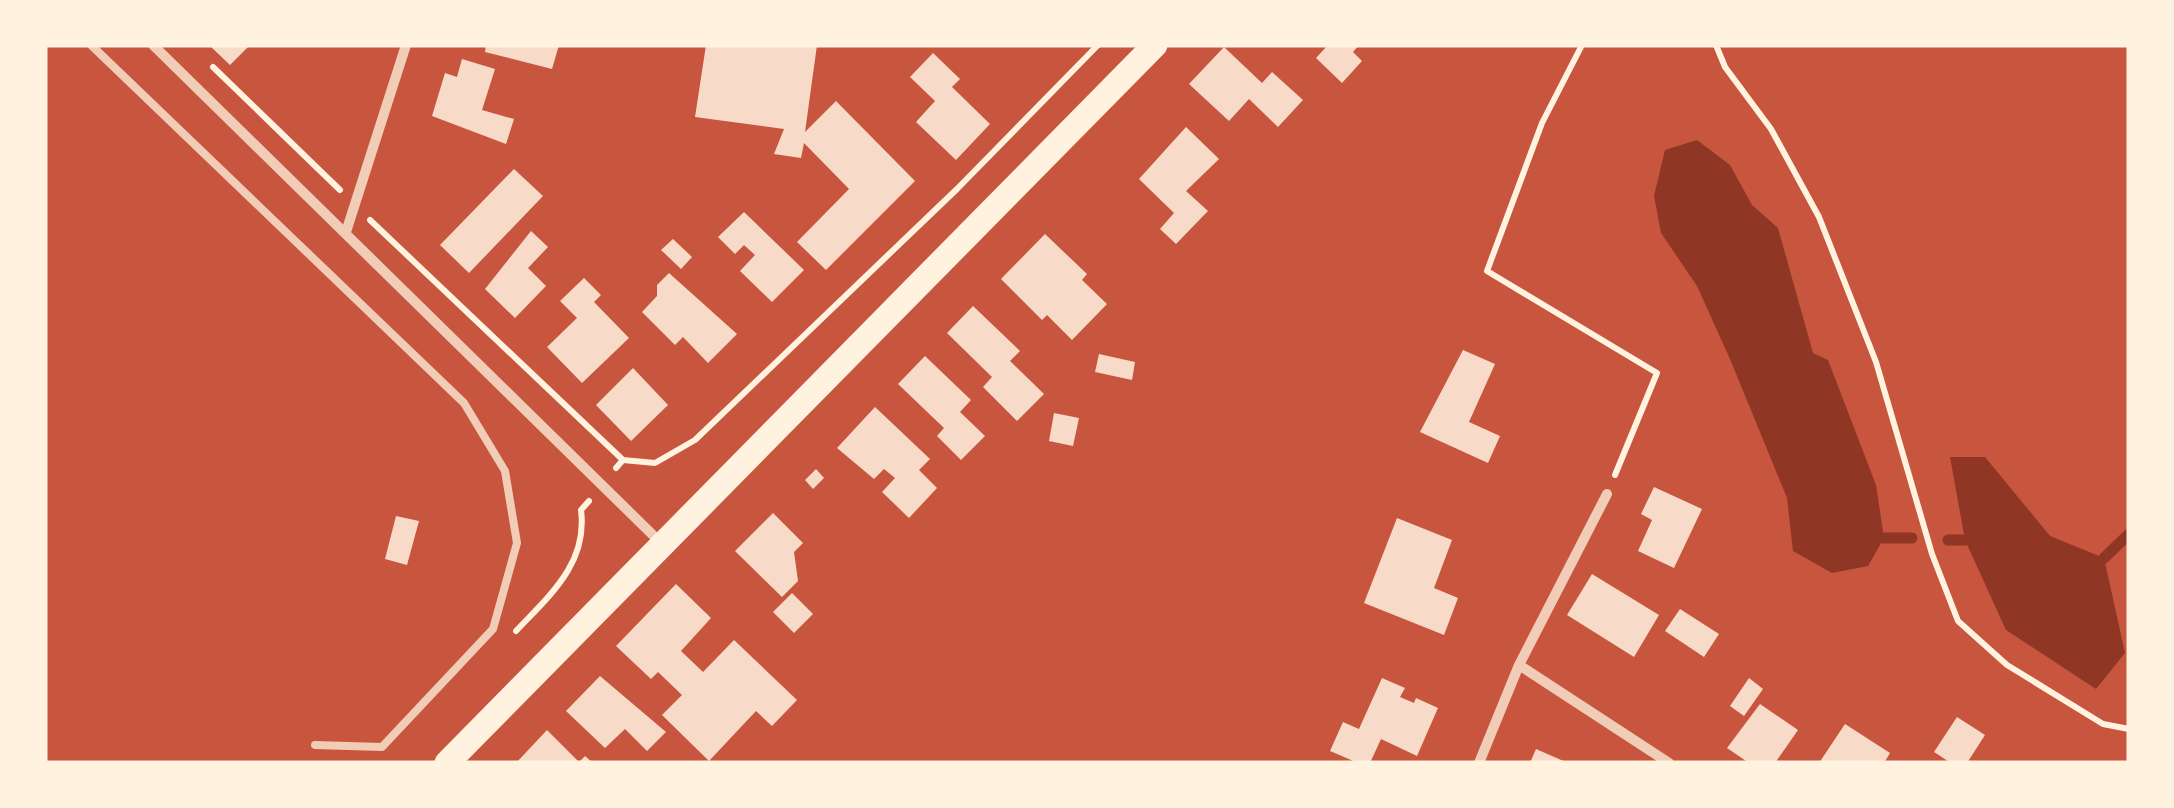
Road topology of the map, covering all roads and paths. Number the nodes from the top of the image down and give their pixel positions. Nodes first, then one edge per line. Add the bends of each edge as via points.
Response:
1 (91, 45) edge
2 (154, 45) edge
3 (406, 45) edge
4 (1098, 45) edge
5 (1155, 45) edge
6 (1582, 45) edge
7 (1716, 45) edge
8 (200, 55) dead end
9 (356, 206) junction
10 (346, 232) junction
11 (623, 460) junction
12 (602, 486) junction
13 (1607, 494) joint
14 (664, 546) junction
15 (505, 643) dead end
16 (1519, 665) junction
17 (2129, 729) edge
18 (315, 745) dead end
19 (447, 763) edge
20 (1479, 763) edge
21 (1669, 763) edge

1 - 18 lane via 464,404 505,471 516,542 494,629 382,747
2 - 10 street
3 - 9 street
4 - 11 path via 695,440 655,463
5 - 14 main road
6 - 13 path via 1542,123 1487,271 1657,373
7 - 17 path via 1818,217 1876,362 1958,621 1994,654 2103,724
8 - 9 path
9 - 10 street
9 - 11 path
10 - 12 street
11 - 12 path
12 - 14 street
12 - 15 path via 580,510 584,534 574,568
13 - 16 street
14 - 19 main road
16 - 20 street
16 - 21 street

